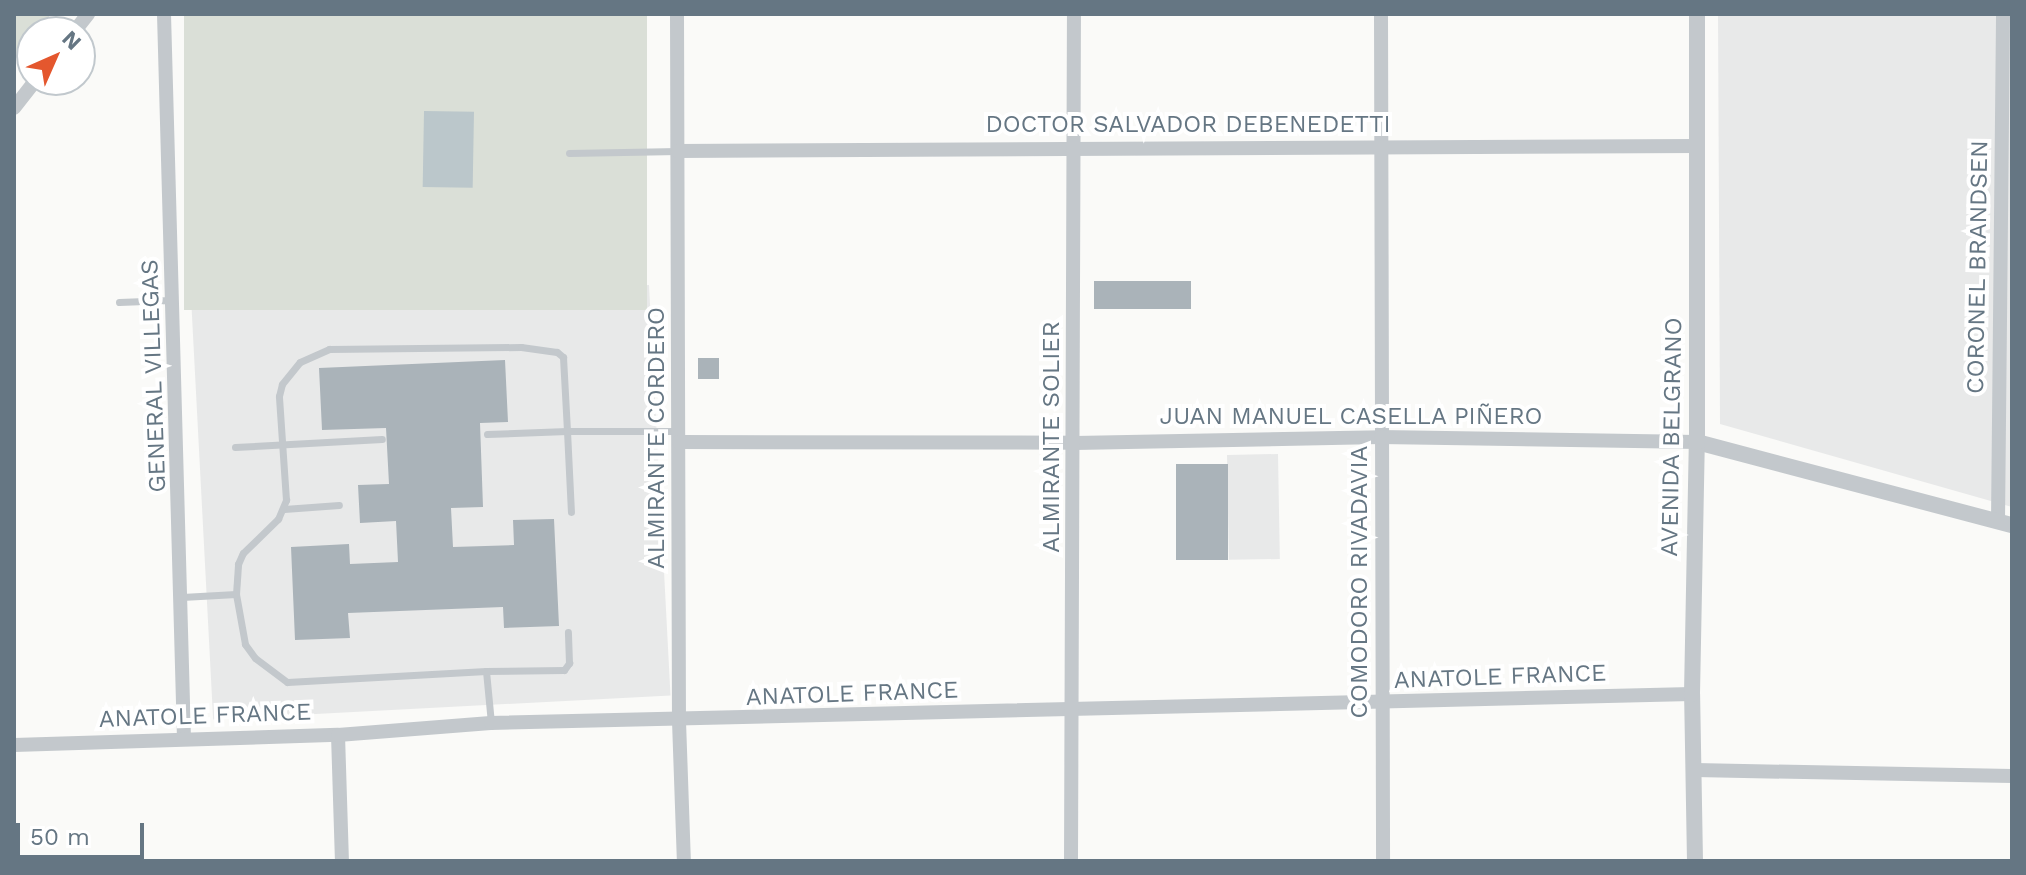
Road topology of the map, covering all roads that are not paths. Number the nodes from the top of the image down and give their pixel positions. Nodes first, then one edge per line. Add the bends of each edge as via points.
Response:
1 (164, 14) edge
2 (677, 14) edge
3 (1074, 14) edge
4 (1381, 14) edge
5 (1697, 14) edge
6 (2003, 14) edge
7 (1381, 146) junction
8 (1698, 146) junction
9 (1075, 147) junction
10 (678, 151) junction
11 (569, 153) dead end
12 (173, 300) junction
13 (119, 302) dead end
14 (2005, 343) edge
15 (567, 431) junction
16 (487, 434) dead end
17 (679, 436) junction
18 (1381, 437) junction
19 (382, 439) dead end
20 (1697, 442) junction
21 (1075, 443) junction
22 (283, 444) junction
23 (235, 447) dead end
24 (339, 505) dead end
25 (284, 509) junction
26 (571, 512) dead end
27 (2005, 523) edge
28 (236, 594) junction
29 (182, 597) junction
30 (568, 632) dead end
31 (486, 671) junction
32 (1692, 694) junction
33 (1382, 703) junction
34 (1072, 710) junction
35 (679, 721) junction
36 (491, 723) junction
37 (338, 735) junction
38 (184, 737) junction
39 (14, 745) edge
40 (1695, 770) junction
41 (2012, 776) edge
42 (342, 861) edge
43 (684, 861) edge
44 (1071, 861) edge
45 (1383, 861) edge
46 (1695, 861) edge

1 - 12 street, GENERAL VILLEGAS
2 - 10 street, ALMIRANTE CORDERO
3 - 9 street, ALMIRANTE SOLIER
4 - 7 street, COMODORO RIVADAVIA
5 - 8 street, AVENIDA BELGRANO
6 - 14 street, CORONEL BRANDSEN
7 - 8 street, DOCTOR SALVADOR DEBENEDETTI
7 - 9 street, DOCTOR SALVADOR DEBENEDETTI
7 - 18 street, COMODORO RIVADAVIA
8 - 20 street, AVENIDA BELGRANO
9 - 10 street, DOCTOR SALVADOR DEBENEDETTI
9 - 21 street, ALMIRANTE SOLIER
10 - 11 lane
10 - 17 street, ALMIRANTE CORDERO
12 - 13 lane
12 - 29 street, GENERAL VILLEGAS
14 - 27 street, CORONEL BRANDSEN
15 - 16 lane
15 - 17 lane
15 - 22 lane via 566,362 557,352 521,347 329,349 300,362 282,384
15 - 26 lane
17 - 21 street, JUAN MANUEL CASELLA PIÑERO
17 - 35 street, ALMIRANTE CORDERO
18 - 20 street, JUAN MANUEL CASELLA PIÑERO
18 - 21 street, JUAN MANUEL CASELLA PIÑERO
18 - 33 street, COMODORO RIVADAVIA
19 - 22 lane
20 - 27 street, JUAN MANUEL CASELLA PIÑERO
20 - 32 street, AVENIDA BELGRANO
21 - 34 street, ALMIRANTE SOLIER
22 - 23 lane
22 - 25 lane
24 - 25 lane
25 - 28 lane via 243,553 235,576
28 - 29 lane
28 - 31 lane via 245,644 287,682
29 - 38 street, GENERAL VILLEGAS
30 - 31 lane via 569,663 564,670
31 - 36 lane
32 - 33 street, ANATOLE FRANCE
32 - 40 street, AVENIDA BELGRANO
33 - 34 street, ANATOLE FRANCE
33 - 45 street, COMODORO RIVADAVIA
34 - 35 street, ANATOLE FRANCE
34 - 44 street, ALMIRANTE SOLIER
35 - 36 street, ANATOLE FRANCE
35 - 43 street, ALMIRANTE CORDERO
36 - 37 street, ANATOLE FRANCE
37 - 38 street, ANATOLE FRANCE
37 - 42 street
38 - 39 street, ANATOLE FRANCE
40 - 41 street
40 - 46 street, AVENIDA BELGRANO

